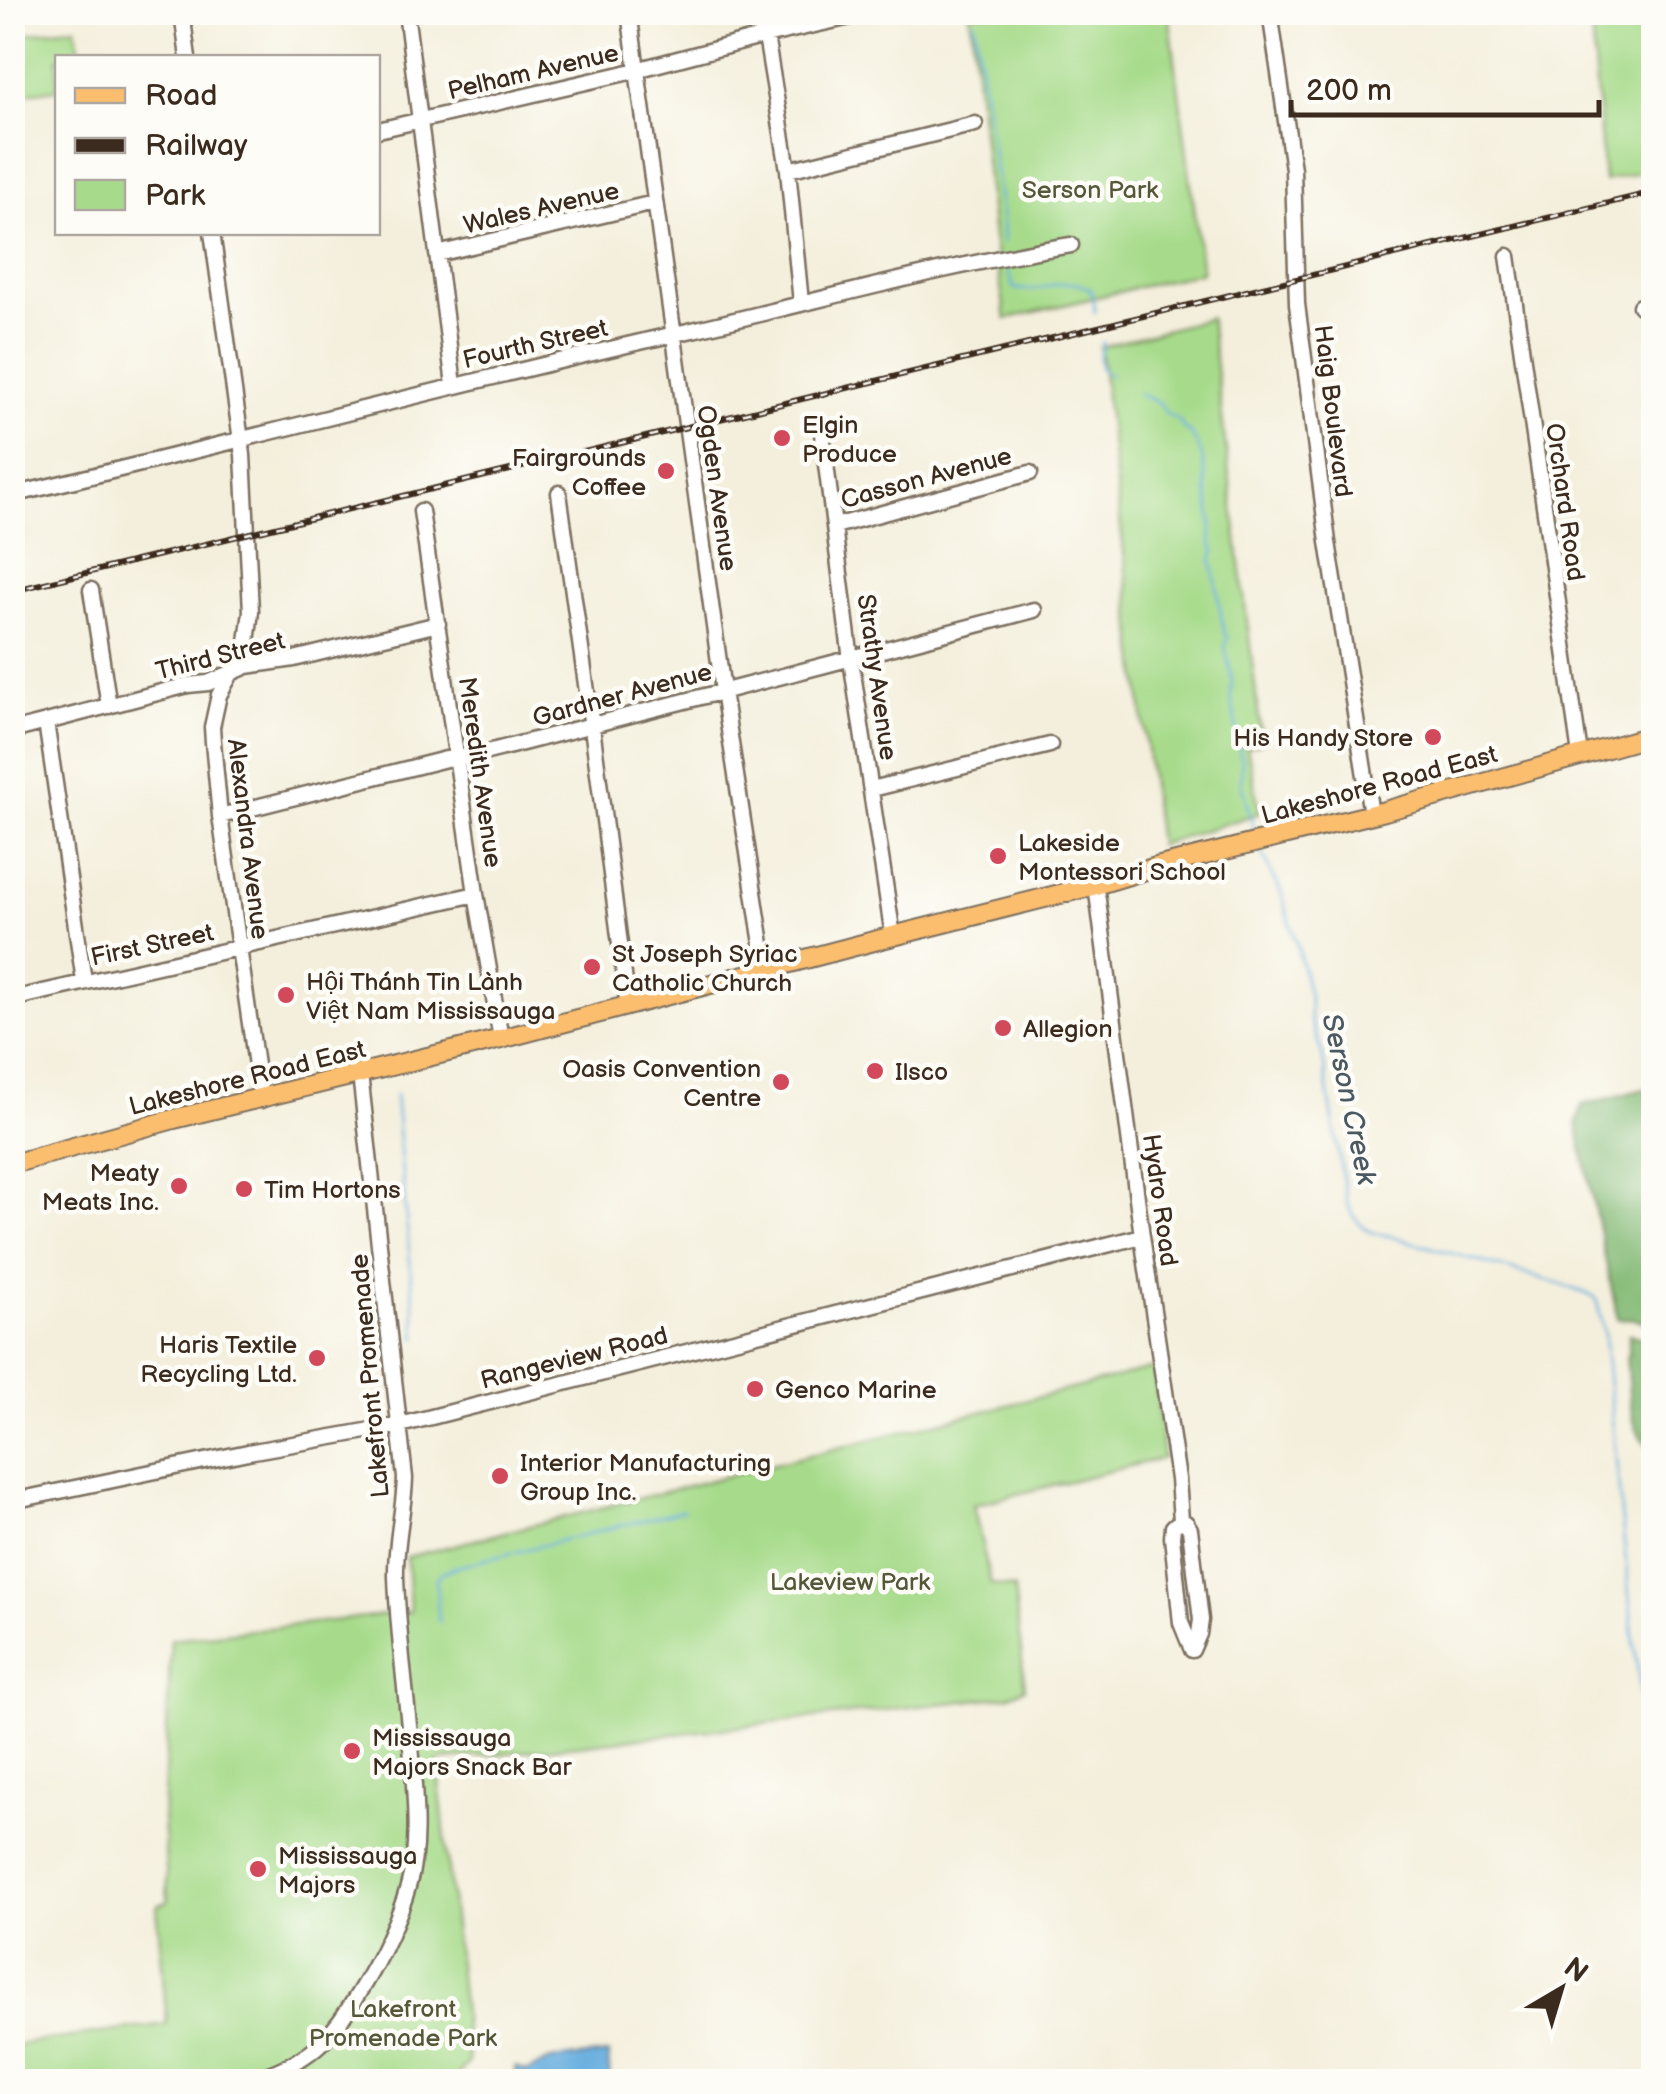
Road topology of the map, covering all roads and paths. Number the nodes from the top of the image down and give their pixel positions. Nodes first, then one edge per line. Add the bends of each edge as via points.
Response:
1 (182, 12) edge
2 (406, 12) edge
3 (629, 12) edge
4 (762, 12) edge
5 (873, 12) edge
6 (1270, 12) edge
7 (765, 36) junction
8 (188, 55) edge
9 (637, 70) junction
10 (420, 120) junction
11 (975, 124) dead end
12 (380, 130) edge
13 (788, 170) junction
14 (654, 203) junction
15 (212, 235) edge
16 (1071, 246) dead end
17 (437, 254) junction
18 (1508, 256) dead end
19 (801, 302) junction
20 (672, 334) junction
21 (454, 385) junction
22 (820, 424) dead end
23 (241, 438) junction
24 (1030, 473) dead end
25 (559, 493) dead end
26 (12, 495) edge
27 (421, 511) dead end
28 (835, 526) junction
29 (92, 590) dead end
30 (1034, 610) dead end
31 (438, 624) junction
32 (850, 660) junction
33 (231, 671) junction
34 (723, 691) junction
35 (109, 706) junction
36 (46, 722) junction
37 (592, 727) junction
38 (12, 731) edge
39 (1654, 735) edge
40 (1050, 745) dead end
41 (1580, 755) junction
42 (456, 759) junction
43 (872, 789) junction
44 (1370, 814) junction
45 (220, 816) junction
46 (1096, 886) junction
47 (476, 894) junction
48 (893, 936) junction
49 (240, 949) junction
50 (766, 970) junction
51 (84, 981) junction
52 (12, 999) edge
53 (628, 1006) junction
54 (501, 1039) junction
55 (360, 1074) junction
56 (261, 1100) junction
57 (12, 1164) edge
58 (1142, 1236) junction
59 (400, 1425) junction
60 (12, 1501) edge
61 (1180, 1520) junction
62 (246, 2082) edge

1 - 8 street
2 - 10 street
3 - 9 street, Ogden Avenue
4 - 7 street
5 - 7 street, Pelham Avenue
6 - 44 street, Haig Boulevard via 1292,169 1297,304
7 - 9 street, Pelham Avenue
7 - 13 street
9 - 10 street, Pelham Avenue
9 - 14 street, Ogden Avenue
10 - 12 street, Pelham Avenue
10 - 17 street
11 - 13 street
13 - 19 street
14 - 17 street, Wales Avenue
14 - 20 street, Ogden Avenue
15 - 23 street, Alexandra Avenue
16 - 19 street, Fourth Street
17 - 21 street
18 - 41 street, Orchard Road
19 - 20 street, Fourth Street
20 - 21 street, Fourth Street
20 - 34 street, Ogden Avenue
21 - 23 street, Fourth Street
22 - 28 street, Strathy Avenue
23 - 26 street, Fourth Street
23 - 33 street, Alexandra Avenue via 250,628
24 - 28 street, Casson Avenue
25 - 37 street
27 - 31 street, Meredith Avenue
28 - 32 street, Strathy Avenue
29 - 35 street
30 - 32 street, Gardner Avenue
31 - 33 street, Third Street
31 - 42 street, Meredith Avenue
32 - 34 street, Gardner Avenue
32 - 43 street, Strathy Avenue
33 - 35 street, Third Street via 208,683
33 - 45 street, Alexandra Avenue via 212,726
34 - 37 street, Gardner Avenue
34 - 50 street, Ogden Avenue
35 - 36 street, Third Street
36 - 38 street, Third Street
36 - 51 street
37 - 42 street, Gardner Avenue
37 - 53 street
39 - 41 main road, Lakeshore Road East
40 - 43 street
41 - 44 main road, Lakeshore Road East
42 - 45 street, Gardner Avenue
42 - 47 street, Meredith Avenue
43 - 48 street, Strathy Avenue
44 - 46 main road, Lakeshore Road East
45 - 49 street, Alexandra Avenue
46 - 48 main road, Lakeshore Road East
46 - 58 street, Hydro Road
47 - 49 street, First Street
47 - 54 street, Meredith Avenue
48 - 50 main road, Lakeshore Road East
49 - 51 street, First Street
49 - 56 street, Alexandra Avenue
50 - 53 main road, Lakeshore Road East
51 - 52 street, First Street
53 - 54 main road, Lakeshore Road East
54 - 55 main road, Lakeshore Road East
55 - 56 main road, Lakeshore Road East
55 - 59 street, Lakefront Promenade
56 - 57 main road, Lakeshore Road East
58 - 59 street, Rangeview Road
58 - 61 street, Hydro Road
59 - 60 street, Rangeview Road
59 - 62 street, Lakefront Promenade via 404,1511 395,1573 416,1806 408,1887 372,1970 327,2039 292,2065
61 - 61 street via 1172,1537 1182,1623 1192,1650 1201,1620 1190,1530

